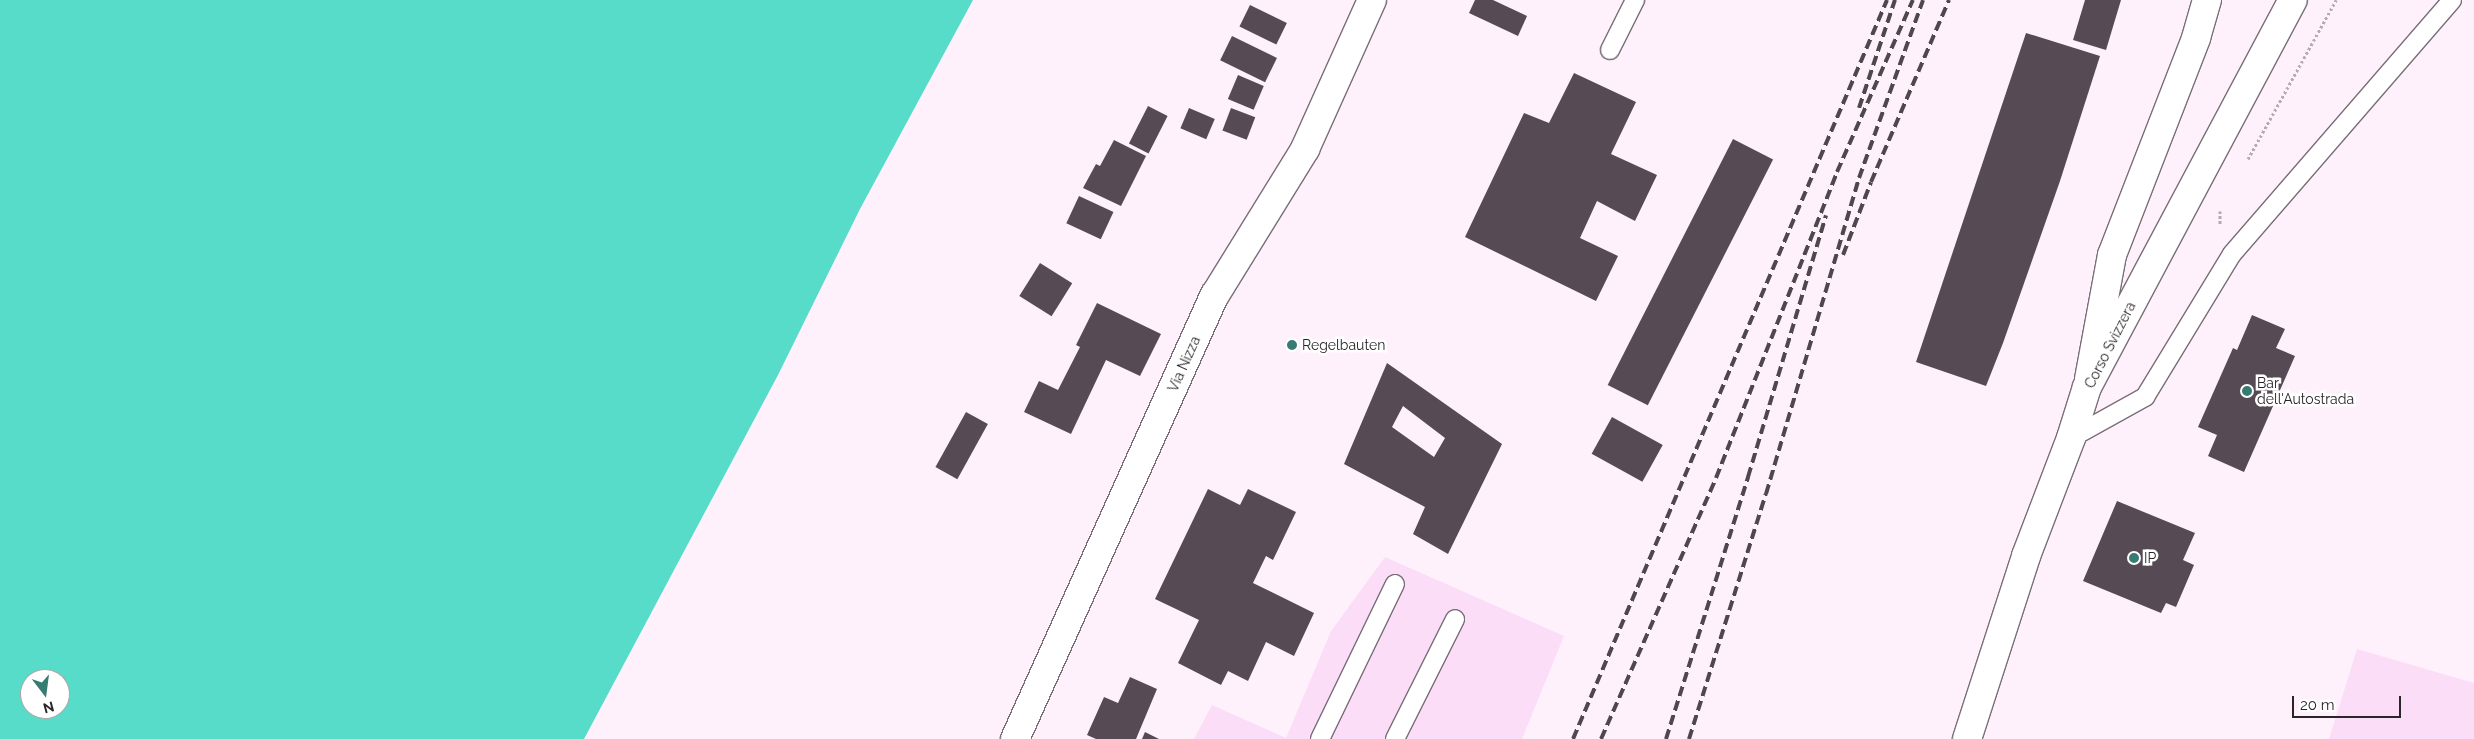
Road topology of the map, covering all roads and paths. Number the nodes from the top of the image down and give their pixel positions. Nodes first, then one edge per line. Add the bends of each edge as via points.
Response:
1 (1372, 0) edge
2 (1635, 0) edge
3 (2207, 0) edge
4 (2293, 0) edge
5 (2336, 0) edge
6 (2452, 0) edge
7 (1610, 50) dead end
8 (2247, 161) dead end
9 (2220, 209) dead end
10 (2232, 254) junction
11 (2087, 387) junction
12 (2071, 438) junction
13 (1395, 584) dead end
14 (1455, 620) dead end
15 (1015, 739) edge
16 (1320, 739) edge
17 (1395, 739) edge
18 (1967, 739) edge

1 - 15 main road, Via Nizza via 1305,149 1215,295
2 - 7 lane
3 - 11 main road via 2196,38 2112,255
4 - 11 main road, Corso Svizzera
5 - 8 path
6 - 10 lane
9 - 10 path via 2220,224
10 - 12 lane via 2146,397
11 - 12 main road, Corso Svizzera
12 - 18 main road, Corso Svizzera via 2026,556
13 - 16 lane
14 - 17 lane

